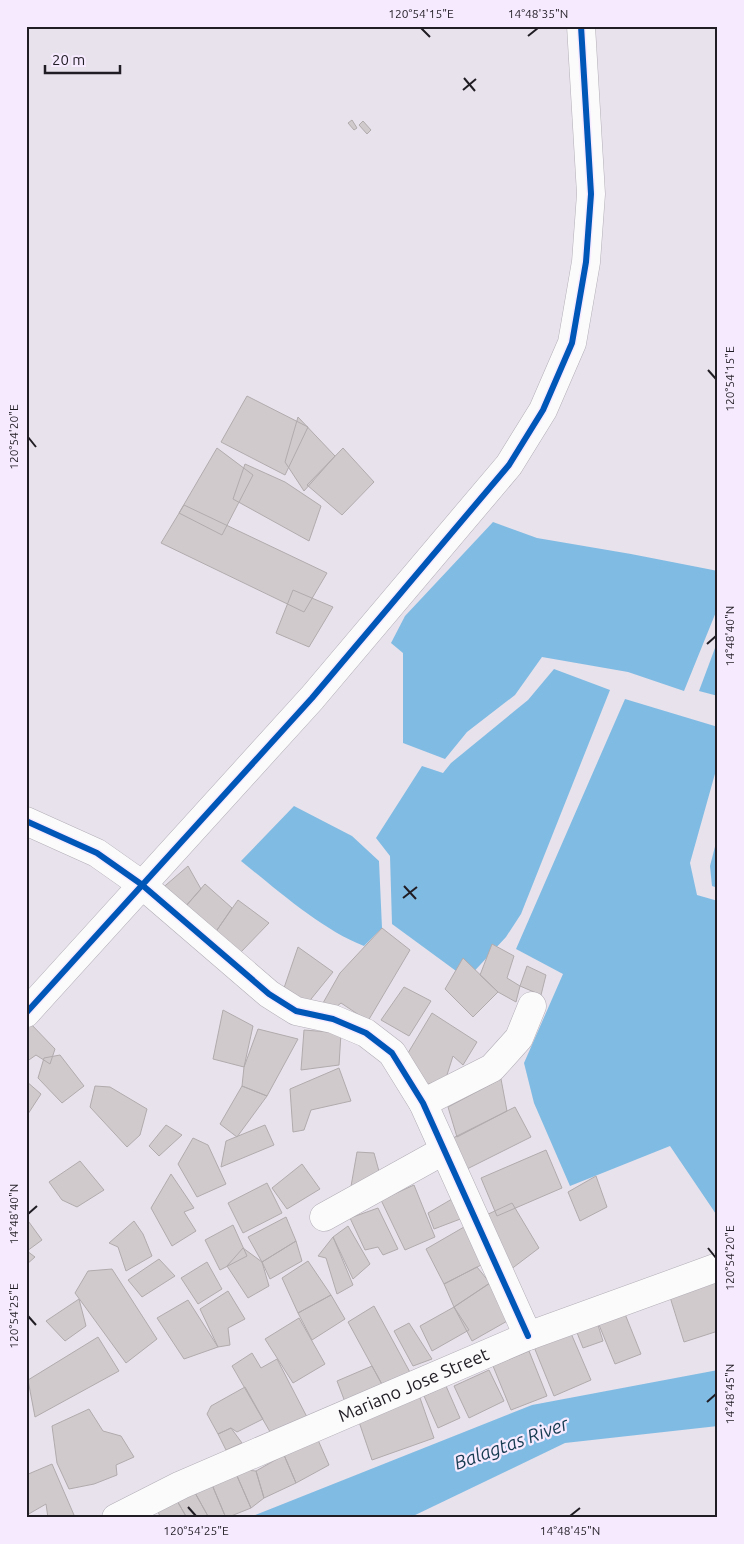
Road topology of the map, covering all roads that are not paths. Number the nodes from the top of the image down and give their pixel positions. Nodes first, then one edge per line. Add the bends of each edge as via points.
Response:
1 (581, 26) edge
2 (26, 821) edge
3 (142, 884) junction
4 (532, 1006) dead end
5 (26, 1013) edge
6 (423, 1103) junction
7 (443, 1151) junction
8 (324, 1217) dead end
9 (718, 1267) edge
10 (528, 1336) junction
11 (116, 1518) edge

1 - 3 street via 591,194 586,262 572,343 543,410 509,465 312,698
2 - 3 street via 97,853
3 - 5 street
3 - 6 street via 269,994 296,1011 333,1019 366,1033 392,1052
4 - 6 street via 519,1038 492,1068
6 - 7 street
7 - 8 street
7 - 10 street
9 - 10 street, Mariano Jose Street
10 - 11 street, Mariano Jose Street via 198,1477

